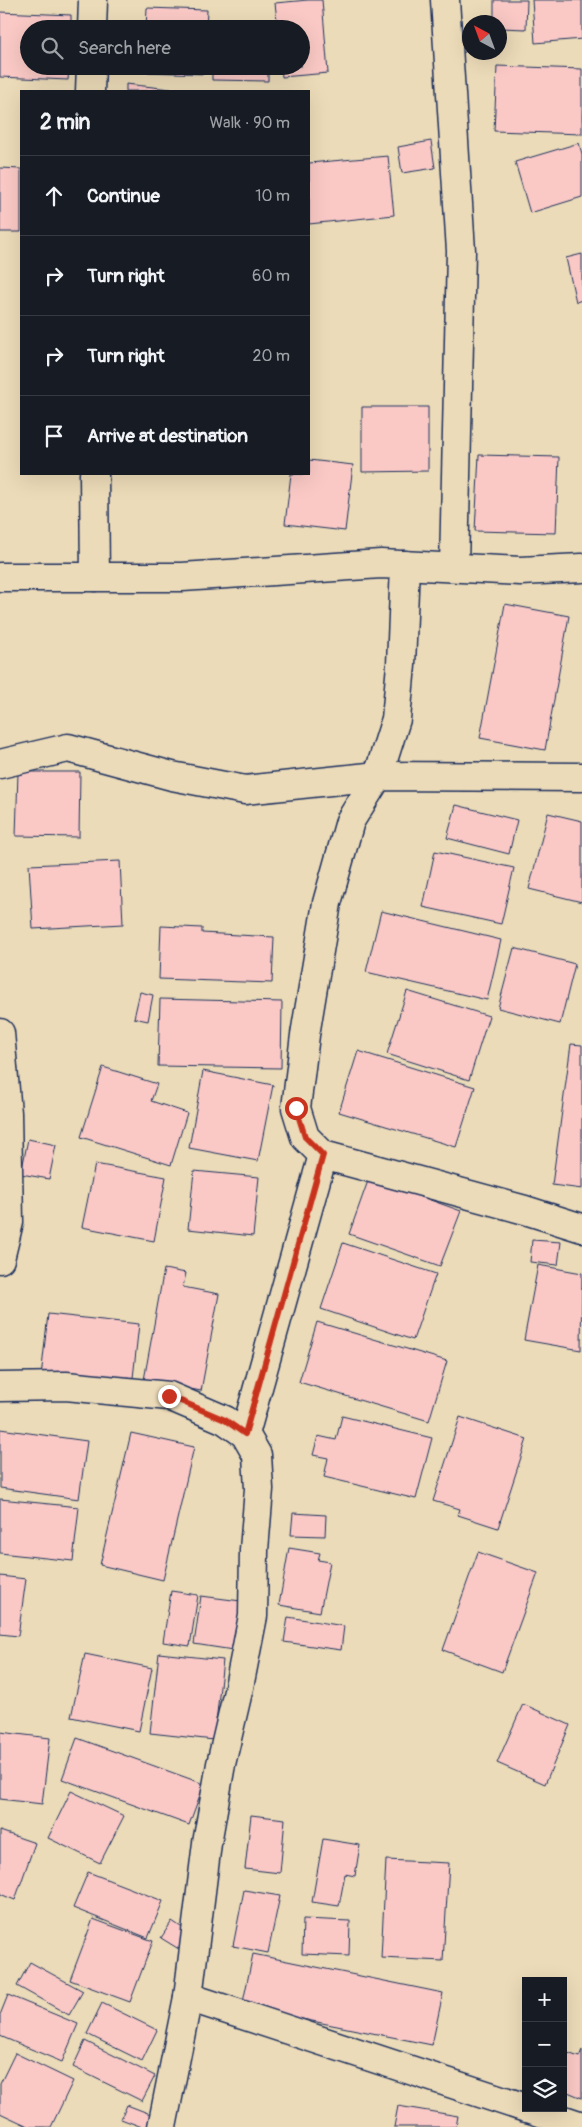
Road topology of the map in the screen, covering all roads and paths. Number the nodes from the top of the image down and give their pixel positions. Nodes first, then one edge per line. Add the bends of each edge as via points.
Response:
1 (93, 0) edge
2 (445, 0) edge
3 (92, 20) edge
4 (91, 75) edge
5 (90, 90) edge
6 (94, 475) edge
7 (405, 564) junction
8 (454, 567) junction
9 (582, 568) edge
10 (0, 577) edge
11 (95, 577) junction
12 (0, 764) edge
13 (378, 776) junction
14 (582, 777) edge
15 (0, 1033) edge
16 (323, 1155) junction
17 (582, 1228) edge
18 (0, 1259) edge
19 (0, 1387) edge
20 (245, 1434) junction
21 (188, 1997) junction
22 (522, 2106) edge
23 (539, 2112) edge
24 (582, 2126) edge
25 (162, 2127) edge

1 - 3 street
2 - 8 street via 461,251
4 - 5 street
6 - 11 street
7 - 8 street
7 - 11 street via 182,578
7 - 13 street via 396,719
8 - 9 street via 520,571
10 - 11 street
12 - 13 street via 68,748 172,776 244,790
13 - 14 street
13 - 16 street via 350,821 330,894 305,1035 296,1108 305,1137
15 - 18 street via 7,1113 10,1222
16 - 17 street
16 - 20 street
19 - 20 street via 66,1386 169,1396 225,1420
20 - 21 street via 257,1455 259,1489 253,1616 208,1835
21 - 22 street
21 - 25 street
23 - 24 street

